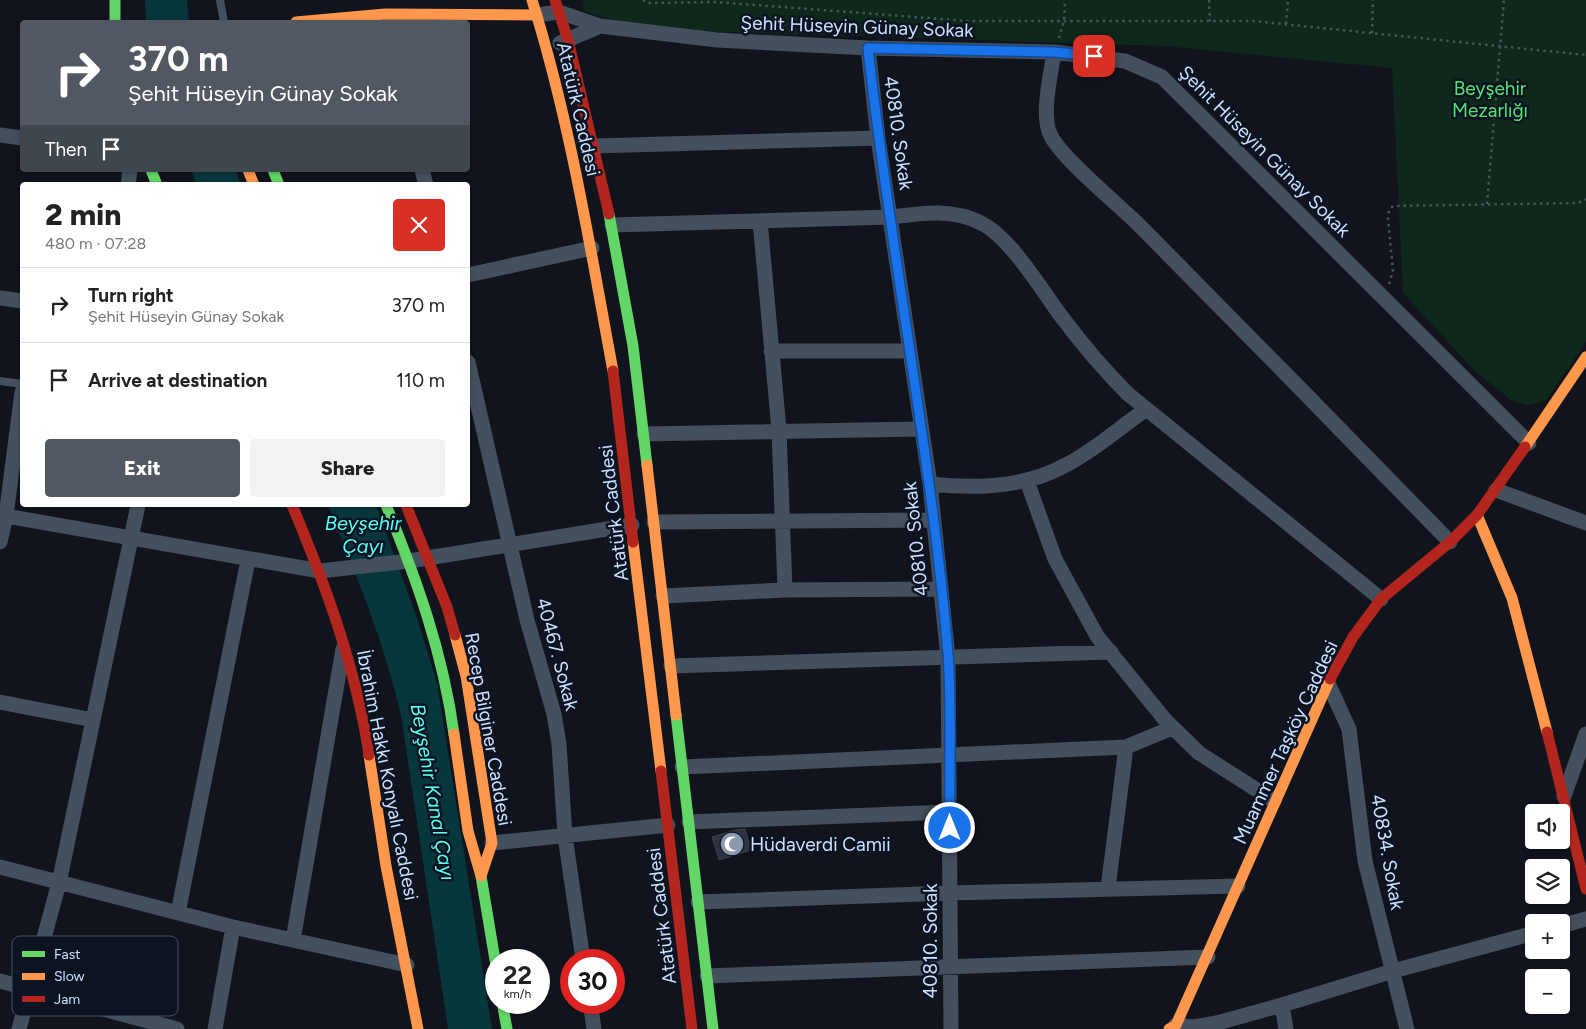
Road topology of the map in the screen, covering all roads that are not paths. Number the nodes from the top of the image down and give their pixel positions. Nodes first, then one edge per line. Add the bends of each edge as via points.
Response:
1 (115, 0) edge
2 (220, 0) edge
3 (557, 6) edge
4 (535, 7) edge
5 (386, 18) edge
6 (115, 20) edge
7 (224, 20) edge
8 (341, 20) edge
9 (600, 26) junction
10 (568, 40) junction
11 (547, 48) junction
12 (868, 48) junction
13 (1054, 52) junction
14 (0, 135) edge
15 (20, 138) edge
16 (878, 138) junction
17 (593, 146) junction
18 (891, 218) junction
19 (760, 221) junction
20 (612, 226) junction
21 (592, 248) junction
22 (470, 275) edge
23 (0, 298) edge
24 (20, 301) edge
25 (772, 351) junction
26 (909, 351) junction
27 (1586, 356) edge
28 (470, 370) edge
29 (0, 381) edge
30 (20, 384) edge
31 (20, 405) edge
32 (1145, 410) junction
33 (921, 428) junction
34 (778, 430) junction
35 (644, 434) junction
36 (1529, 443) junction
37 (1027, 481) junction
38 (930, 484) junction
39 (1496, 490) junction
40 (138, 507) edge
41 (293, 507) edge
42 (387, 507) edge
43 (407, 507) edge
44 (1477, 515) junction
45 (3, 516) edge
46 (934, 520) junction
47 (782, 521) junction
48 (654, 522) junction
49 (1586, 523) edge
50 (632, 525) junction
51 (131, 538) junction
52 (0, 542) edge
53 (1450, 542) junction
54 (511, 544) junction
55 (427, 558) junction
56 (248, 560) junction
57 (410, 561) junction
58 (320, 571) junction
59 (941, 589) junction
60 (785, 590) junction
61 (663, 596) junction
62 (1381, 599) junction
63 (345, 640) junction
64 (1111, 652) junction
65 (948, 657) junction
66 (671, 666) junction
67 (1328, 684) junction
68 (0, 702) edge
69 (93, 720) junction
70 (1172, 728) junction
71 (1586, 734) edge
72 (1126, 747) junction
73 (949, 756) junction
74 (682, 767) junction
75 (1564, 796) junction
76 (1274, 801) junction
77 (949, 812) junction
78 (689, 822) junction
79 (668, 825) junction
80 (565, 836) junction
81 (492, 843) junction
82 (0, 867) edge
83 (482, 876) junction
84 (59, 883) junction
85 (1238, 886) junction
86 (1108, 888) junction
87 (1586, 888) edge
88 (950, 893) junction
89 (698, 902) junction
90 (178, 914) junction
91 (1586, 919) edge
92 (1570, 923) edge
93 (233, 928) junction
94 (1525, 935) edge
95 (44, 936) edge
96 (293, 940) junction
97 (493, 949) edge
98 (581, 949) edge
99 (1208, 957) junction
100 (407, 965) junction
101 (950, 968) junction
102 (1392, 971) junction
103 (706, 976) junction
104 (1282, 1006) junction
105 (504, 1014) edge
106 (592, 1014) edge
107 (23, 1016) edge
108 (129, 1016) edge
109 (1172, 1027) edge
110 (19, 1029) edge
111 (176, 1029) edge
112 (215, 1029) edge
113 (418, 1029) edge
114 (506, 1029) edge
115 (594, 1029) edge
116 (692, 1029) edge
117 (713, 1029) edge
118 (951, 1029) edge
119 (1286, 1029) edge
120 (1407, 1029) edge

1 - 6 street
2 - 7 lane
3 - 4 street
3 - 9 street, Şehit Hüseyin Günay Sokak
3 - 10 street, Atatürk Caddesi
4 - 5 street
4 - 11 street, Atatürk Caddesi
5 - 8 street
9 - 10 street
9 - 12 street, Şehit Hüseyin Günay Sokak via 717,40
10 - 11 street
10 - 17 street, Atatürk Caddesi
11 - 21 street, Atatürk Caddesi
12 - 13 street, Şehit Hüseyin Günay Sokak
12 - 16 street, 40810. Sokak
13 - 36 street, Şehit Hüseyin Günay Sokak via 1125,60 1162,77
13 - 53 street via 1047,118 1050,134 1066,155 1139,225
14 - 15 street
16 - 17 street
16 - 18 street, 40810. Sokak
17 - 20 street, Atatürk Caddesi
18 - 19 street
18 - 26 street, 40810. Sokak
18 - 32 street via 930,211 982,223 1024,265 1096,362
19 - 20 street
19 - 25 street
20 - 35 street, Atatürk Caddesi
21 - 22 street
21 - 50 street, Atatürk Caddesi via 613,371
23 - 24 street
25 - 26 street
25 - 34 street
26 - 33 street, 40810. Sokak
27 - 36 street, Muammer Taşköy Caddesi
28 - 54 street, 40467. Sokak
29 - 30 lane
31 - 45 street
32 - 37 street via 1062,467
32 - 62 street
33 - 34 street
33 - 38 street, 40810. Sokak
34 - 35 street
34 - 47 street
35 - 48 street, Atatürk Caddesi
36 - 39 street, Muammer Taşköy Caddesi
37 - 38 street via 986,487
37 - 64 street via 1056,559 1097,636
38 - 46 street, 40810. Sokak
39 - 44 street, Muammer Taşköy Caddesi
39 - 49 street
40 - 51 street
41 - 58 street, İbrahim Hakkı Konyalı Caddesi
42 - 57 street, Recep Bilginer Caddesi
43 - 55 street, Recep Bilginer Caddesi
44 - 53 street, Muammer Taşköy Caddesi
44 - 75 street via 1512,598
45 - 51 street
45 - 52 street
46 - 47 street
46 - 59 street, 40810. Sokak
47 - 48 street
47 - 60 street
48 - 61 street, Atatürk Caddesi
50 - 54 street
50 - 79 street, Atatürk Caddesi
51 - 56 street
51 - 69 street
53 - 62 street, Muammer Taşköy Caddesi
54 - 55 street
54 - 80 street, 40467. Sokak via 526,620 554,714
55 - 57 street
55 - 81 street, Recep Bilginer Caddesi via 447,607 461,657
56 - 58 street
56 - 90 street
57 - 58 street
57 - 83 street, Recep Bilginer Caddesi via 446,688 471,847
58 - 63 street, İbrahim Hakkı Konyalı Caddesi
59 - 60 street
59 - 65 street, 40810. Sokak
60 - 61 street
61 - 66 street, Atatürk Caddesi
62 - 67 street, Muammer Taşköy Caddesi via 1354,637
63 - 96 street
63 - 100 street, İbrahim Hakkı Konyalı Caddesi via 367,738 386,866
64 - 65 street
64 - 70 street
65 - 66 street
65 - 73 street, 40810. Sokak
66 - 74 street, Atatürk Caddesi
67 - 76 street, Muammer Taşköy Caddesi
67 - 102 street, 40834. Sokak via 1349,729 1365,861
68 - 69 street
69 - 84 street
70 - 72 street
70 - 76 street via 1228,774
71 - 75 street
72 - 73 street
72 - 86 street
73 - 74 street
73 - 77 street, 40810. Sokak
74 - 78 street, Atatürk Caddesi
75 - 87 street
76 - 85 street, Muammer Taşköy Caddesi
77 - 78 street
77 - 88 street, 40810. Sokak
78 - 89 street, Atatürk Caddesi
79 - 80 street
79 - 116 street, Atatürk Caddesi
80 - 81 street
80 - 98 street, 40467. Sokak
81 - 83 street, Recep Bilginer Caddesi
82 - 84 street
83 - 97 street, Recep Bilginer Caddesi
84 - 90 street
84 - 95 street
85 - 86 street
85 - 99 street, Muammer Taşköy Caddesi
86 - 88 street
88 - 89 street
88 - 101 street, 40810. Sokak
89 - 103 street, Atatürk Caddesi
90 - 93 street
91 - 92 street
93 - 96 street
93 - 112 street
94 - 102 street
96 - 100 street
99 - 101 street
99 - 109 street, Muammer Taşköy Caddesi
100 - 113 street, İbrahim Hakkı Konyalı Caddesi
101 - 103 street
101 - 118 street, 40810. Sokak
102 - 104 street
102 - 120 street, 40834. Sokak
103 - 117 street, Atatürk Caddesi
104 - 109 street via 1217,1023
104 - 119 street
105 - 114 street
106 - 115 street
107 - 110 street
108 - 111 street

